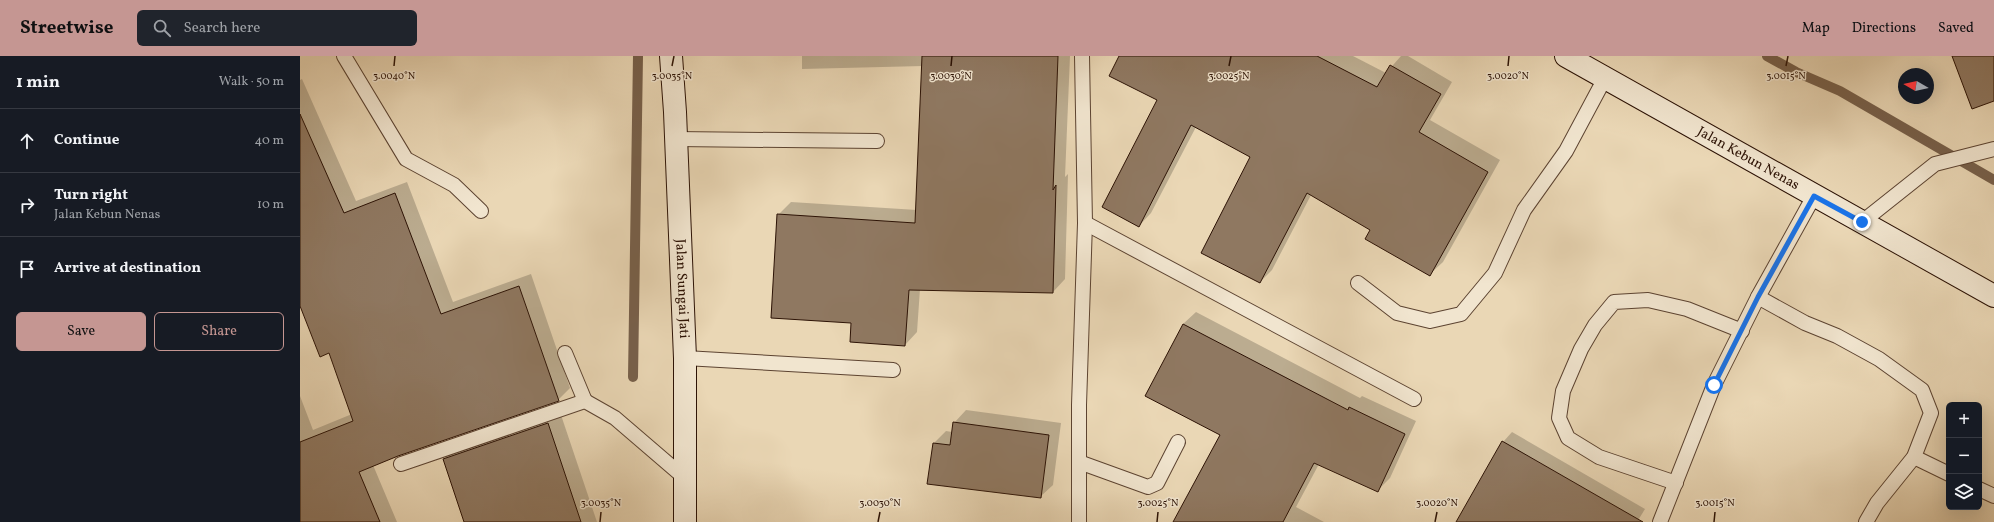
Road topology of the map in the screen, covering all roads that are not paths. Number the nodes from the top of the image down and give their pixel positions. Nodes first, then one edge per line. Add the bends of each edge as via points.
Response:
1 (344, 56) edge
2 (671, 56) edge
3 (684, 56) edge
4 (1082, 56) edge
5 (1566, 56) edge
6 (1605, 78) junction
7 (675, 112) junction
8 (675, 139) junction
9 (877, 141) dead end
10 (1989, 150) edge
11 (1814, 196) junction
12 (482, 211) dead end
13 (1862, 222) junction
14 (1085, 223) junction
15 (1358, 283) dead end
16 (1994, 296) edge
17 (1758, 297) junction
18 (1742, 331) junction
19 (565, 353) dead end
20 (685, 358) junction
21 (893, 370) dead end
22 (1414, 399) dead end
23 (585, 401) junction
24 (1178, 442) dead end
25 (1914, 456) junction
26 (1080, 462) junction
27 (401, 464) dead end
28 (1946, 472) edge
29 (686, 479) junction
30 (1676, 483) junction
31 (1982, 490) edge
32 (1994, 496) edge
33 (685, 522) edge
34 (1079, 522) edge
35 (1660, 522) edge
36 (1866, 522) edge

1 - 12 lane via 406,159 454,186
2 - 7 main road, Jalan Sungai Jati
3 - 7 main road
4 - 14 lane
5 - 6 main road, Jalan Kebun Nenas
6 - 11 main road, Jalan Kebun Nenas
6 - 15 lane via 1566,151 1524,210 1495,273 1462,314 1430,321 1397,313
7 - 8 main road, Jalan Sungai Jati
8 - 9 lane
8 - 20 main road, Jalan Sungai Jati
10 - 13 lane via 1935,164
11 - 13 main road, Jalan Kebun Nenas
11 - 17 lane
13 - 16 main road, Jalan Kebun Nenas
14 - 22 lane
14 - 26 lane via 1079,405
17 - 18 lane
17 - 25 lane via 1805,323 1879,358 1922,390 1931,413
18 - 30 lane via 1714,385
18 - 30 lane via 1687,309 1648,300 1614,302 1595,325 1581,349 1563,391 1559,418 1568,438 1599,457
19 - 23 lane
20 - 21 lane
20 - 29 main road, Jalan Sungai Jati
23 - 27 lane
23 - 29 lane via 615,418
24 - 26 lane via 1157,483 1148,487
25 - 28 lane
25 - 36 lane via 1877,503
26 - 34 lane
29 - 33 main road, Jalan Sungai Jati
30 - 35 lane
31 - 32 lane

